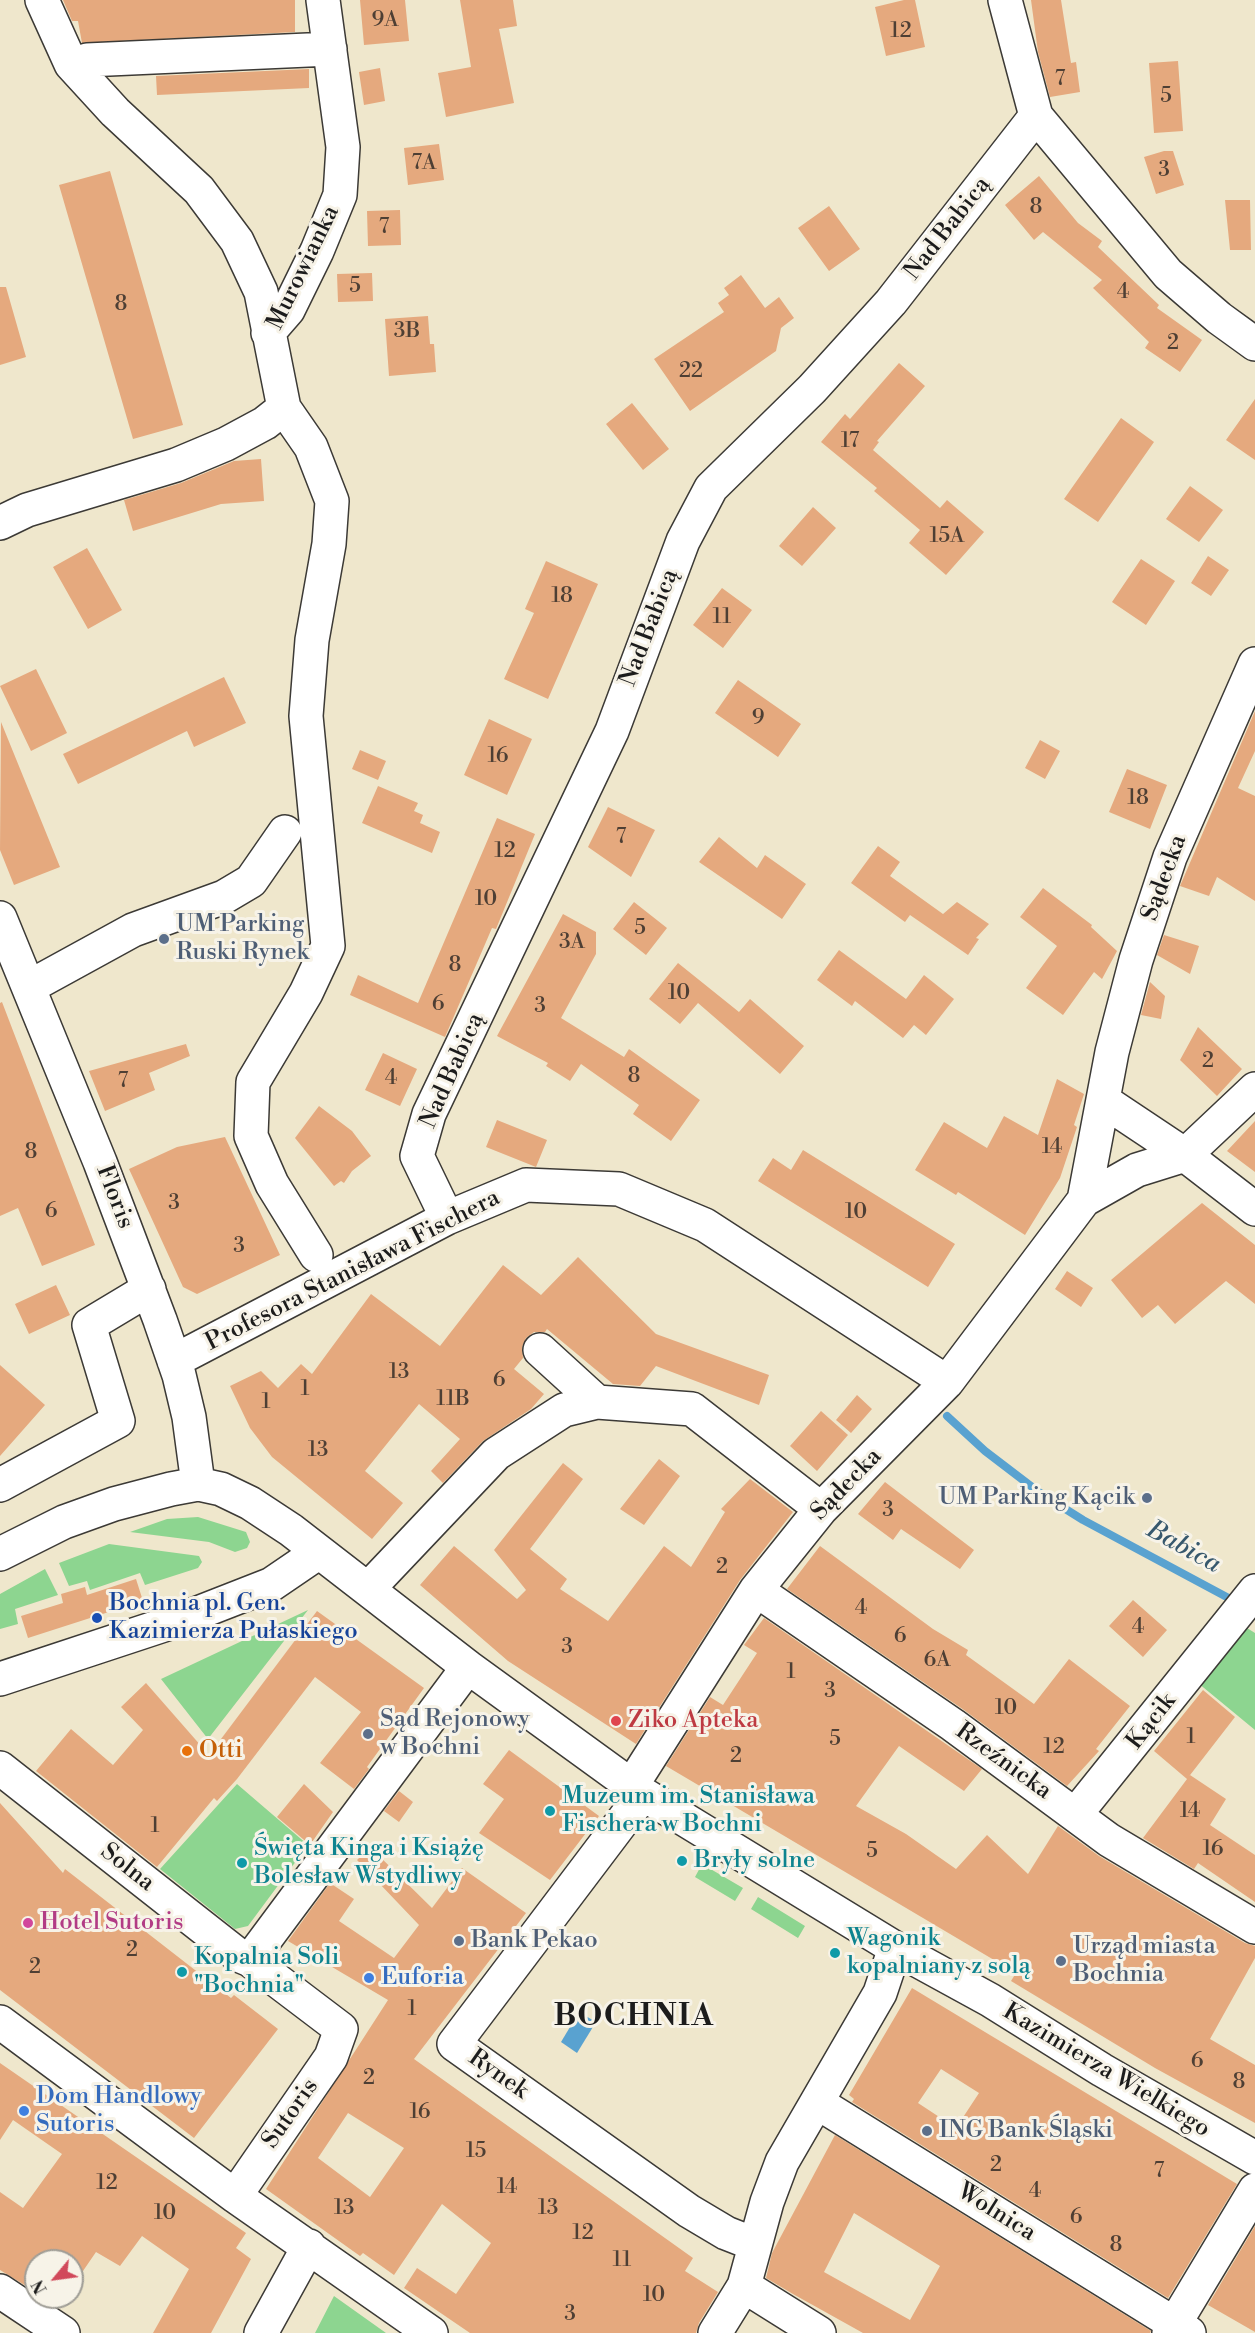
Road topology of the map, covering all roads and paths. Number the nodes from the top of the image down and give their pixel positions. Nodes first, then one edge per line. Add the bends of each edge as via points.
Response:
1 (42, 0) edge
2 (324, 0) edge
3 (1005, 0) edge
4 (330, 49) junction
5 (87, 60) dead end
6 (1036, 116) junction
7 (268, 333) junction
8 (1255, 344) edge
9 (284, 408) junction
10 (0, 523) edge
11 (1255, 664) edge
12 (285, 832) dead end
13 (0, 918) edge
14 (17, 980) edge
15 (1255, 1089) edge
16 (1104, 1101) junction
17 (1185, 1155) junction
18 (1084, 1200) junction
19 (1255, 1209) edge
20 (447, 1218) junction
21 (316, 1255) dead end
22 (149, 1288) junction
23 (540, 1350) dead end
24 (174, 1361) junction
25 (947, 1382) junction
26 (597, 1402) junction
27 (198, 1484) junction
28 (0, 1485) edge
29 (821, 1509) junction
30 (319, 1552) junction
31 (0, 1554) edge
32 (368, 1589) junction
33 (756, 1590) junction
34 (1255, 1592) edge
35 (468, 1667) junction
36 (0, 1679) edge
37 (0, 1768) edge
38 (637, 1790) junction
39 (1075, 1815) junction
40 (1255, 1927) edge
41 (895, 1948) junction
42 (250, 1960) junction
43 (0, 2022) edge
44 (341, 2029) joint
45 (818, 2103) junction
46 (1255, 2158) edge
47 (1255, 2190) edge
48 (235, 2196) junction
49 (754, 2244) junction
50 (309, 2246) junction
51 (744, 2286) junction
52 (0, 2291) edge
53 (1178, 2330) edge
54 (63, 2333) edge
55 (261, 2333) edge
56 (431, 2333) edge
57 (715, 2333) edge
58 (819, 2333) edge

1 - 7 street via 71,64 115,112 200,190 237,241 261,292
2 - 4 street, Murowianka
3 - 6 street
4 - 5 street
4 - 7 street, Murowianka via 343,147 340,195 288,310
6 - 8 street via 1168,274
6 - 20 street, Nad Babicą via 891,302 812,389 711,488 683,541 612,731 429,1114 417,1156
7 - 9 street, Murowianka
9 - 10 street via 226,444 27,510
9 - 21 street via 311,447 332,501 329,544 312,640 306,716 328,946 306,993 253,1082 251,1136 272,1184
11 - 16 street, Sądecka via 1170,857 1136,960 1112,1052
12 - 14 street via 251,881 224,897 133,930
13 - 14 street, Floris
14 - 22 street, Floris
15 - 17 street
16 - 17 street
16 - 18 street, Sądecka
17 - 18 street, Sądecka via 1137,1170
17 - 19 street
18 - 25 street, Sądecka
20 - 24 street, Profesora Stanisława Fischera
20 - 25 street, Profesora Stanisława Fischera via 526,1185 619,1189 705,1226
22 - 24 street, Floris
22 - 28 street via 89,1324 118,1421
23 - 26 street
24 - 27 street, Floris via 189,1417
25 - 29 street, Sądecka
26 - 29 street via 692,1409
26 - 32 street via 564,1410 496,1454
27 - 30 street via 221,1489 250,1503
27 - 31 street via 114,1504 64,1522
29 - 33 street, Sądecka
30 - 32 street
30 - 36 street via 272,1584 185,1618
32 - 35 street
33 - 38 street, Sądecka
33 - 39 street, Rzeźnicka
34 - 39 street, Kącik
35 - 38 street
35 - 42 street
37 - 42 street, Solna via 238,1955
38 - 41 street
38 - 49 street, Rynek via 454,2044 689,2211
39 - 40 street, Rzeźnicka via 1109,1840
41 - 45 street via 880,1993
41 - 46 street, Kazimierza Wielkiego
42 - 44 street, Solna
43 - 48 street
44 - 48 street, Sutoris via 331,2057
45 - 49 street via 782,2162
45 - 53 street, Wolnica
47 - 53 street
48 - 50 street
49 - 51 street
50 - 55 street
50 - 56 street
51 - 57 street
51 - 58 street
52 - 54 street

